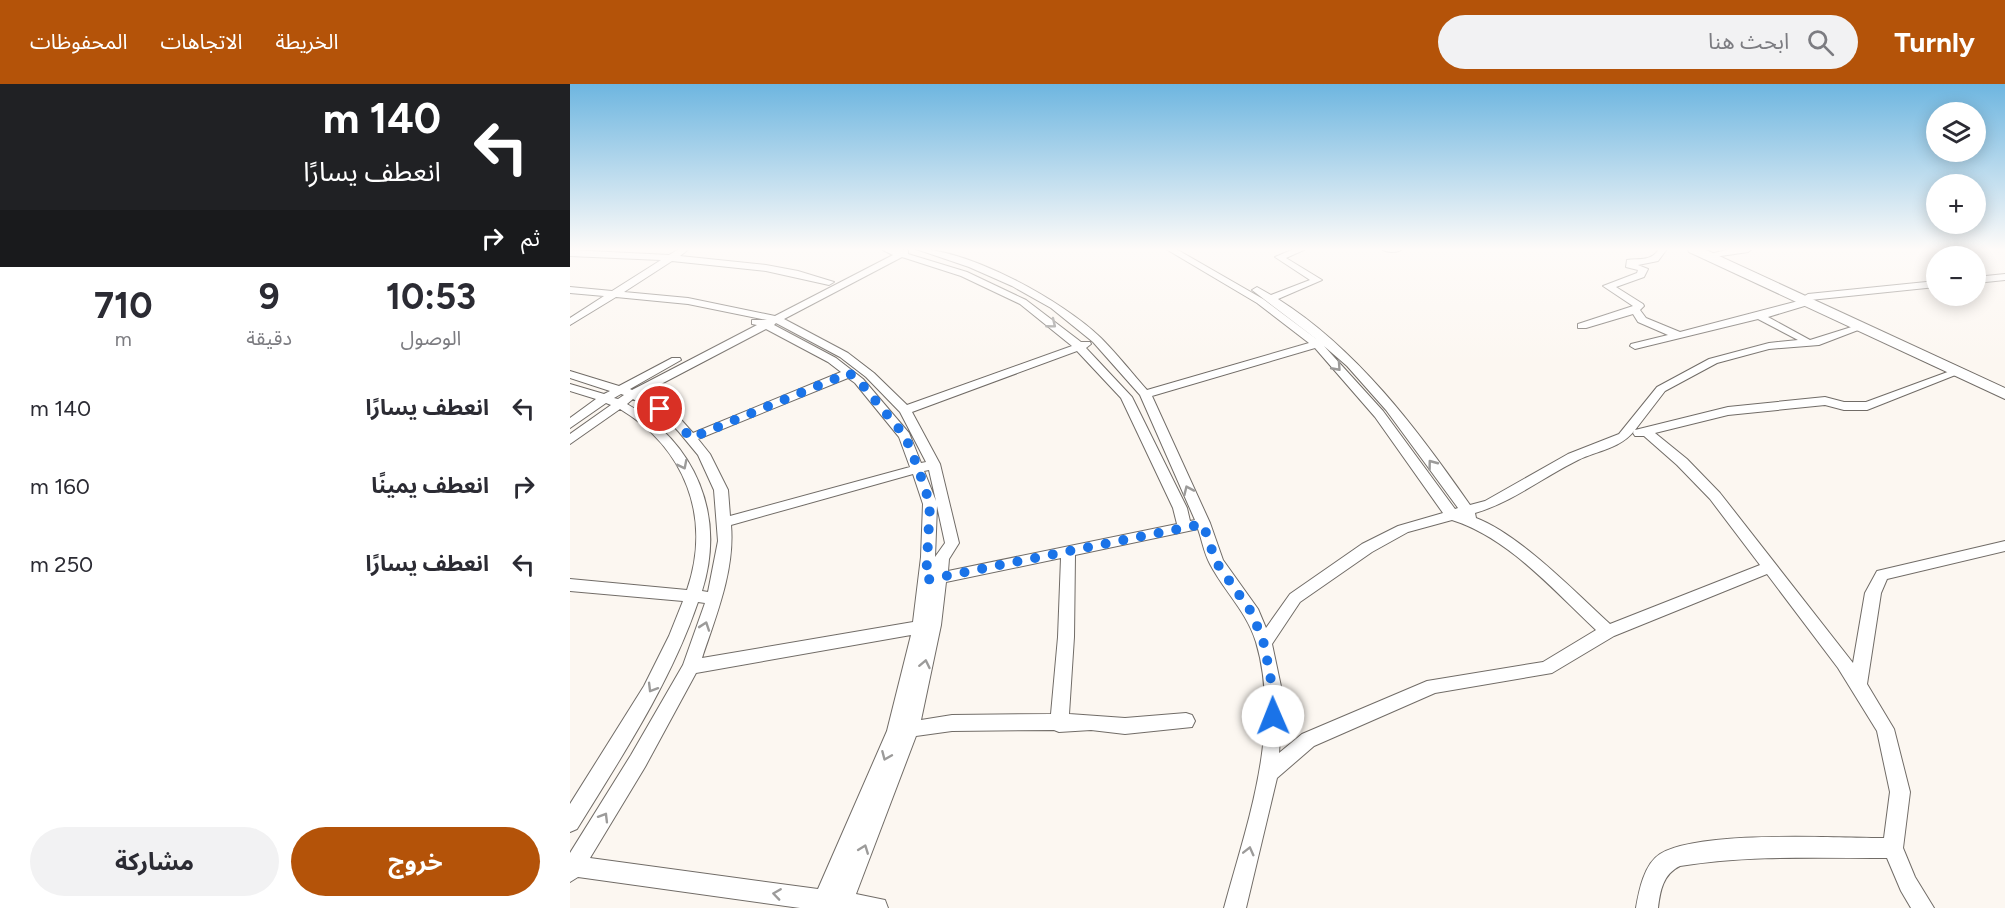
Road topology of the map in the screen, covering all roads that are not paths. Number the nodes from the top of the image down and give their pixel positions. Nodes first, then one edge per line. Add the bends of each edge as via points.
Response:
1 (625, 287) edge
2 (820, 287) edge
3 (826, 287) edge
4 (992, 287) edge
5 (1021, 287) edge
6 (1238, 287) edge
7 (1253, 287) edge
8 (1298, 287) edge
9 (1612, 287) edge
10 (1780, 287) edge
11 (1783, 287) edge
12 (1908, 287) edge
13 (570, 290) edge
14 (570, 296) edge
15 (612, 296) junction
16 (1271, 298) junction
17 (1808, 300) junction
18 (1635, 310) junction
19 (1759, 316) junction
20 (764, 320) junction
21 (570, 322) edge
22 (1582, 326) dead end
23 (1861, 327) junction
24 (1678, 335) junction
25 (1097, 340) junction
26 (1330, 341) junction
27 (1821, 341) junction
28 (1317, 345) junction
29 (1079, 346) junction
30 (1635, 346) dead end
31 (1958, 372) junction
32 (849, 373) junction
33 (570, 374) edge
34 (570, 387) edge
35 (2005, 389) edge
36 (1145, 394) junction
37 (2005, 394) edge
38 (620, 396) junction
39 (1392, 409) junction
40 (905, 411) junction
41 (1376, 411) junction
42 (570, 424) edge
43 (1646, 431) junction
44 (1623, 437) junction
45 (691, 438) junction
46 (570, 440) edge
47 (934, 464) junction
48 (918, 468) junction
49 (1452, 515) junction
50 (1471, 516) junction
51 (724, 522) junction
52 (1203, 524) junction
53 (1185, 527) junction
54 (2005, 546) edge
55 (1068, 551) junction
56 (1770, 567) junction
57 (933, 579) junction
58 (570, 585) edge
59 (692, 597) junction
60 (714, 598) junction
61 (927, 626) junction
62 (1608, 631) junction
63 (1264, 644) junction
64 (691, 667) junction
65 (1858, 685) junction
66 (1186, 721) dead end
67 (1059, 723) junction
68 (903, 730) junction
69 (1269, 773) junction
70 (570, 822) edge
71 (1893, 848) junction
72 (571, 868) edge
73 (832, 905) edge
74 (877, 908) edge
75 (1235, 908) edge
76 (1647, 908) edge
77 (1923, 908) edge

1 - 15 street
2 - 20 street
3 - 20 street
4 -> 29 street via 1023,302
5 - 25 street via 1055,306
6 - 28 street
7 - 16 street
8 - 16 street
9 - 18 street via 1638,303
10 - 17 highway
11 - 17 highway
12 - 17 street
13 - 15 street
14 - 15 street
15 - 20 street
15 - 21 street
16 - 26 street
17 - 19 street
17 - 23 highway
17 - 35 highway
18 - 22 street
18 - 24 street via 1642,320
19 - 24 street
19 - 27 street via 1800,339
20 - 32 street
20 - 38 street
20 - 40 street via 844,355
23 - 27 street
23 - 31 highway
24 - 30 street
25 - 29 street
25 - 36 street
26 - 28 street
26 - 39 street
27 - 44 street via 1769,346 1713,361 1661,389
28 - 36 street
28 -> 41 street
29 - 40 street
29 - 53 street via 1126,398 1180,508
31 - 37 highway
31 - 43 street via 1868,406 1825,401 1728,411
32 - 45 street
32 - 48 street via 905,436
33 - 38 street
34 - 38 street
52 -> 36 street
38 - 42 street
38 - 45 street via 671,416
38 - 46 street
38 -> 59 street via 667,439 683,462 697,496 704,546
39 - 41 street
50 -> 39 street
40 - 47 street
41 - 49 street
43 - 44 street
43 - 56 street via 1715,496
44 - 50 street via 1573,457
45 - 51 street via 704,454 721,490
47 - 48 street
47 - 57 street via 952,543
48 - 51 street
48 - 57 street via 930,504
49 - 50 street
49 - 63 street via 1404,529 1294,598
50 - 62 street via 1533,563
51 - 60 street via 725,541
52 - 53 street
52 - 63 street via 1216,562 1252,613
53 - 55 street
54 - 65 street via 1882,575 1873,593
55 - 57 street
55 - 67 street via 1068,626
56 - 62 street
56 - 65 street
57 - 61 street
58 - 59 street
59 - 60 street
59 -> 70 street via 662,671
64 -> 60 street
61 - 64 street
61 - 68 street
62 - 69 street via 1546,668 1433,686 1346,722 1308,740
63 - 69 street via 1274,696
72 -> 64 street
65 - 71 street via 1885,729 1900,792
66 - 67 street via 1125,726
67 - 68 street via 952,723
68 - 73 street
75 -> 69 street
71 - 76 street via 1684,854 1666,862 1650,887
71 - 77 street
73 -> 72 street
73 - 74 street

